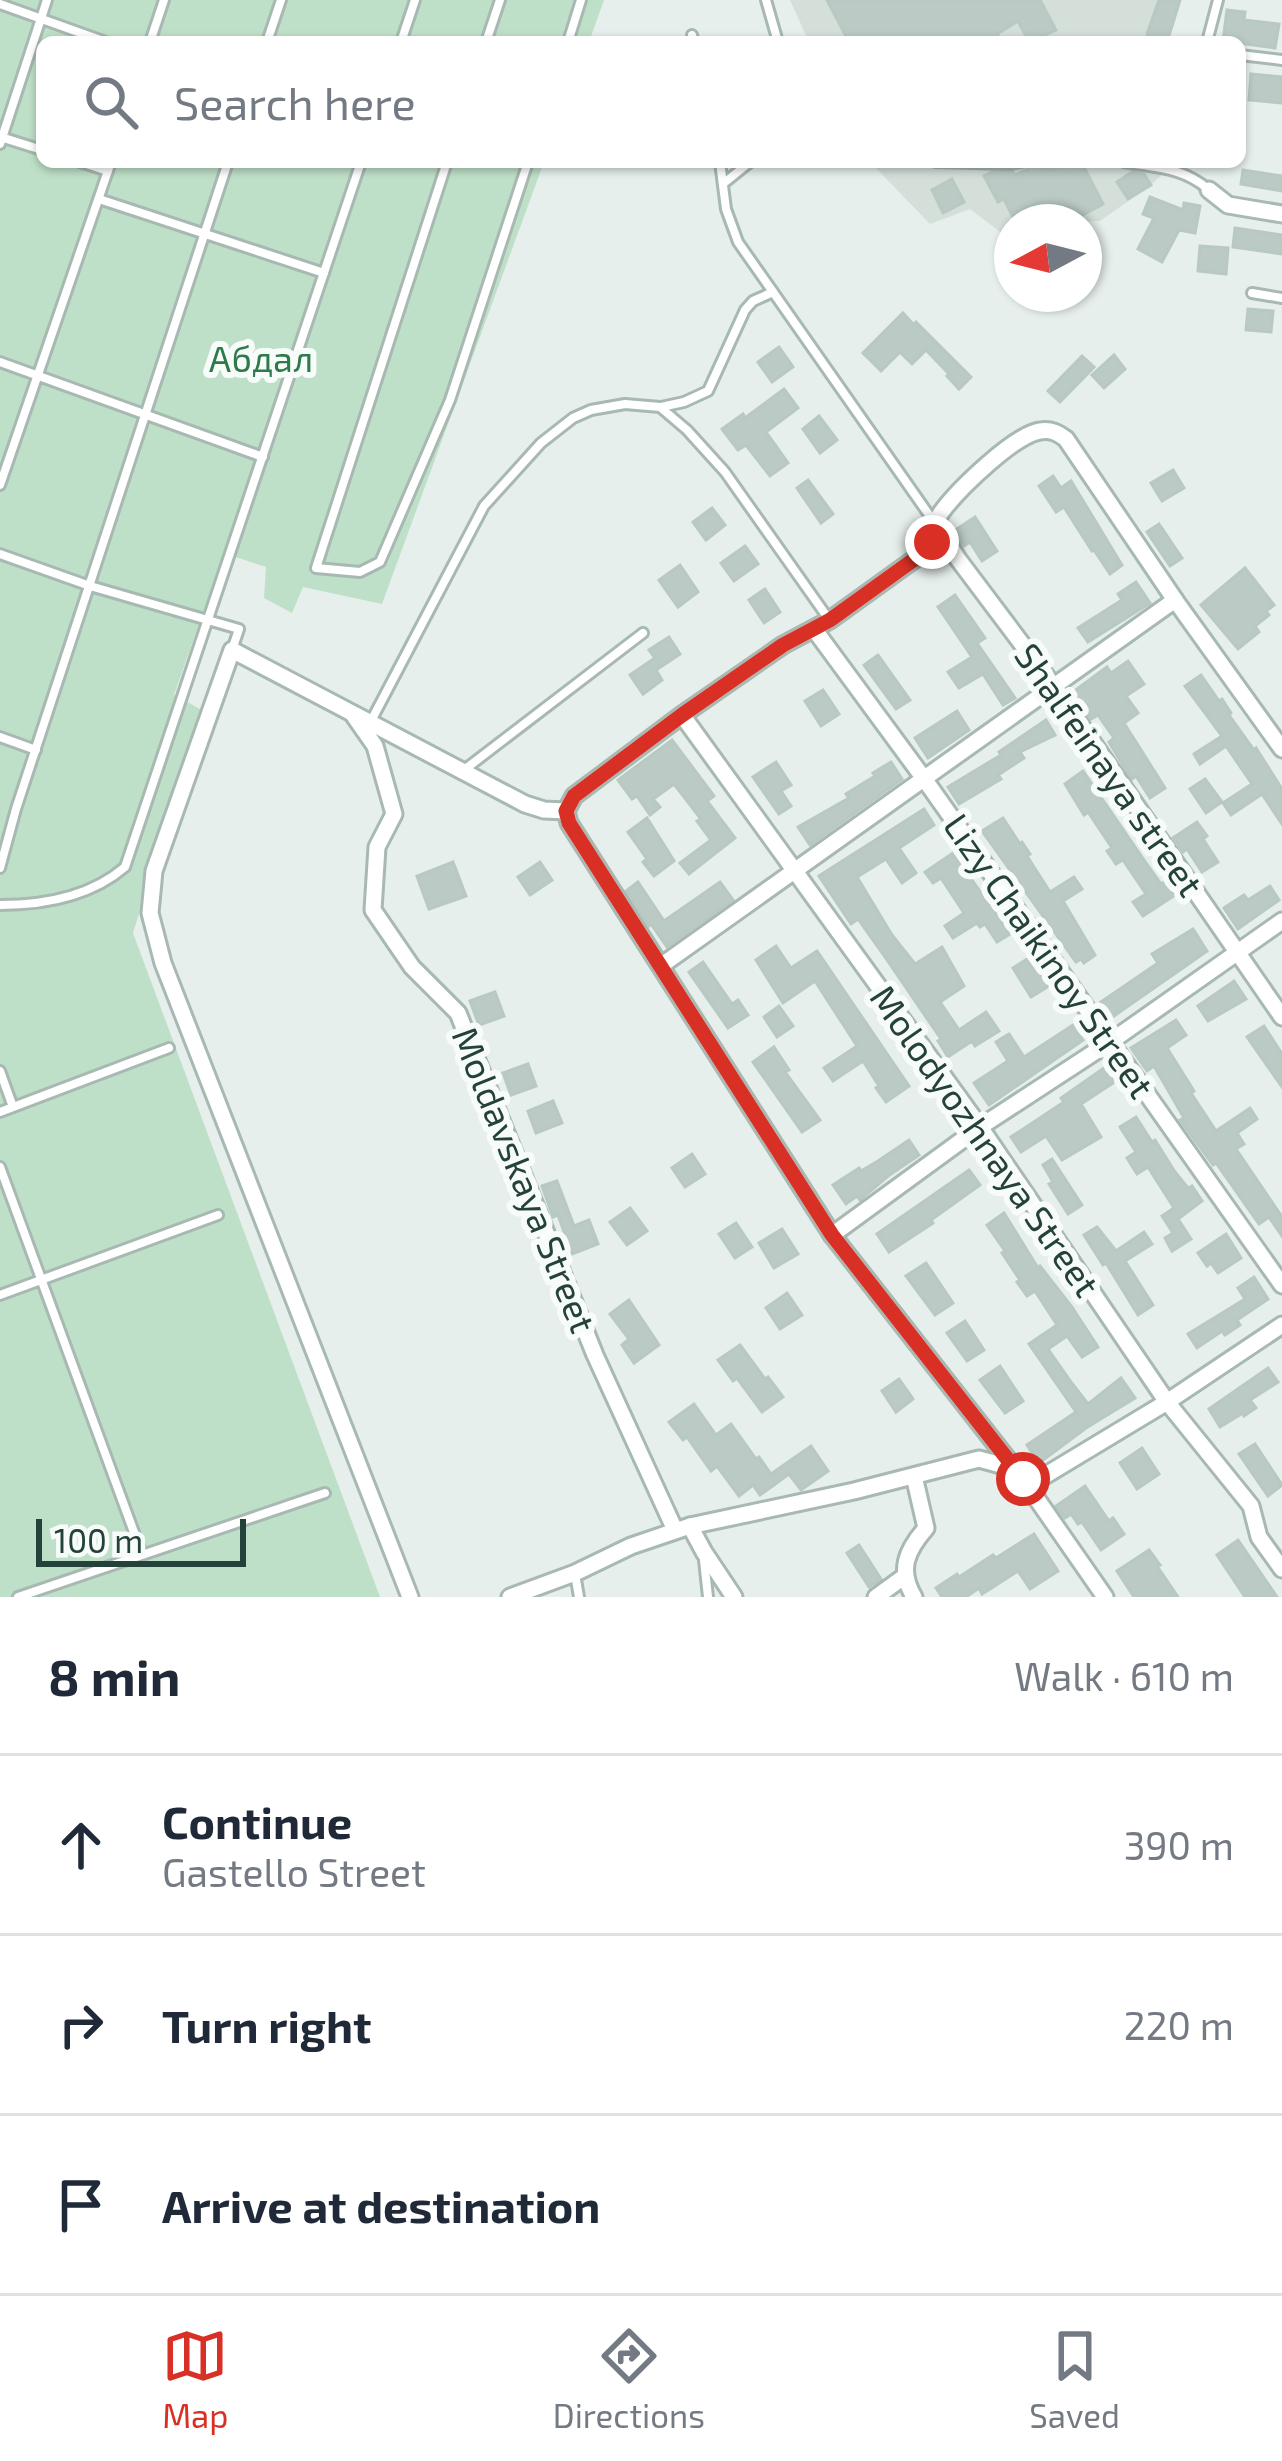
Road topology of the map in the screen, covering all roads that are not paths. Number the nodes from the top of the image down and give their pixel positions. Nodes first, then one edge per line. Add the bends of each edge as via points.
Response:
1 (47, 0) edge
2 (164, 0) edge
3 (281, 0) edge
4 (415, 0) edge
5 (500, 0) edge
6 (581, 0) edge
7 (766, 0) edge
8 (1218, 0) edge
9 (0, 4) edge
10 (41, 19) junction
11 (89, 36) edge
12 (152, 36) edge
13 (269, 36) edge
14 (402, 36) edge
15 (488, 36) edge
16 (570, 36) edge
17 (776, 36) edge
18 (1209, 36) edge
19 (1246, 56) edge
20 (1282, 60) edge
21 (1, 139) edge
22 (36, 148) edge
23 (109, 168) edge
24 (226, 168) edge
25 (359, 168) edge
26 (445, 168) edge
27 (526, 168) edge
28 (721, 168) edge
29 (743, 168) edge
30 (1158, 168) edge
31 (723, 184) junction
32 (1209, 190) joint
33 (99, 199) junction
34 (1282, 214) edge
35 (205, 233) junction
36 (324, 272) junction
37 (773, 292) junction
38 (1252, 293) dead end
39 (1282, 298) edge
40 (0, 362) edge
41 (39, 376) junction
42 (660, 407) junction
43 (146, 415) junction
44 (263, 457) junction
45 (0, 485) edge
46 (935, 523) junction
47 (0, 554) edge
48 (90, 586) junction
49 (1175, 601) junction
50 (209, 619) junction
51 (830, 620) junction
52 (814, 629) junction
53 (643, 632) dead end
54 (232, 650) junction
55 (1055, 688) junction
56 (352, 712) junction
57 (682, 715) junction
58 (370, 722) junction
59 (0, 737) edge
60 (1282, 748) edge
61 (36, 750) junction
62 (463, 771) junction
63 (925, 780) junction
64 (566, 811) junction
65 (0, 868) edge
66 (793, 871) junction
67 (0, 905) edge
68 (1282, 921) edge
69 (1236, 952) junction
70 (662, 965) junction
71 (1282, 1017) edge
72 (1110, 1042) junction
73 (169, 1048) dead end
74 (0, 1072) edge
75 (13, 1107) junction
76 (0, 1112) edge
77 (980, 1127) junction
78 (0, 1167) edge
79 (218, 1215) dead end
80 (832, 1235) junction
81 (41, 1282) junction
82 (1282, 1285) edge
83 (0, 1294) edge
84 (1282, 1325) edge
85 (1167, 1402) junction
86 (914, 1476) junction
87 (1028, 1486) junction
88 (325, 1492) dead end
89 (683, 1528) junction
90 (704, 1552) junction
91 (142, 1554) junction
92 (1282, 1569) edge
93 (575, 1573) junction
94 (905, 1576) junction
95 (18, 1597) edge
96 (410, 1597) edge
97 (510, 1597) edge
98 (579, 1597) edge
99 (708, 1597) edge
100 (734, 1597) edge
101 (876, 1597) edge
102 (914, 1597) edge
103 (1105, 1597) edge

1 - 10 lane
2 - 12 lane
3 - 13 lane
4 - 14 lane
5 - 15 lane
6 - 16 lane
7 - 17 lane
8 - 18 lane
9 - 10 lane
10 - 11 lane
10 - 21 lane
19 - 20 lane
21 - 22 lane
23 - 33 lane
24 - 35 lane
25 - 36 lane
26 - 27 lane via 316,568 360,572 380,562 450,400
28 - 31 lane
29 - 31 lane
30 - 32 lane via 1193,176
31 - 37 lane via 738,242
32 - 34 street via 1228,205
33 - 35 lane
33 - 41 lane
35 - 36 lane
35 - 43 lane
36 - 44 lane
37 - 42 lane via 746,310 707,391
37 - 46 lane
38 - 39 lane
40 - 41 lane
41 - 43 lane
41 - 45 lane
42 - 51 lane via 725,472
42 - 58 lane via 625,404 573,418 505,480
43 - 44 lane
43 - 48 lane
44 - 50 lane
46 - 49 street via 991,460 1031,434 1060,434
46 - 51 street via 923,553
46 - 55 street, Shalfeinaya street
47 - 48 lane
48 - 50 lane
48 - 61 lane
49 - 55 street
49 - 60 street
50 - 54 lane via 239,629
50 - 67 lane via 125,867 68,898
51 - 52 street
52 - 57 street
52 - 63 street, Lizy Chaikinoy Street
53 - 62 lane
54 - 56 street
54 - 96 street via 154,872 153,933
55 - 63 street
55 - 69 street, Shalfeinaya street
56 - 58 street
56 - 89 street, Moldavskaya Street via 375,746 394,814 377,847 373,910 412,967 458,1013 595,1355
57 - 64 street via 574,796
57 - 66 street, Molodyozhnaya Street
58 - 62 street
59 - 61 lane
61 - 65 lane
62 - 64 street via 525,804
63 - 66 street
63 - 72 street, Lizy Chaikinoy Street
64 - 70 street
66 - 70 street
66 - 77 street, Molodyozhnaya Street
68 - 69 street
69 - 71 street, Shalfeinaya street
69 - 72 street
70 - 80 street
72 - 77 street
72 - 82 street, Lizy Chaikinoy Street
73 - 75 lane
74 - 75 lane
75 - 76 lane
77 - 80 street
77 - 85 street, Molodyozhnaya Street
78 - 81 lane
79 - 81 lane
80 - 87 street
81 - 83 lane
81 - 91 lane
84 - 85 street
85 - 87 street
85 - 92 street, Molodyozhnaya Street via 1251,1506 1259,1537
86 - 87 street via 979,1459
86 - 89 street
86 - 94 street via 926,1528 909,1550
87 - 103 street
88 - 91 lane
89 - 90 street, Moldavskaya Street
89 - 93 street
90 - 99 lane
90 - 100 street, Moldavskaya Street
91 - 95 lane
93 - 97 street
93 - 98 lane
94 - 101 street
94 - 102 street

